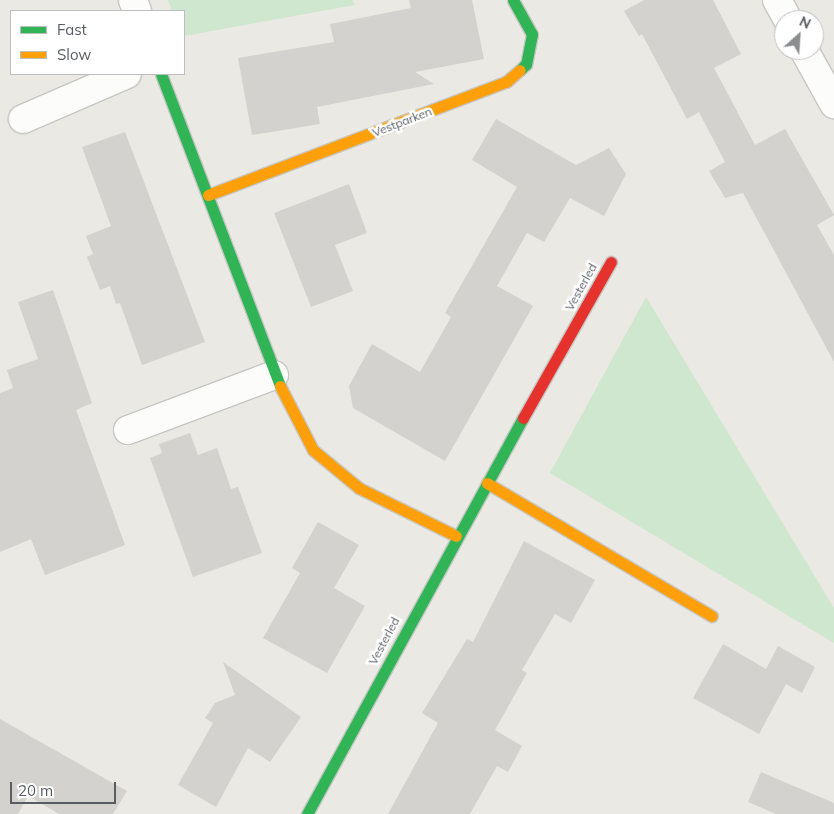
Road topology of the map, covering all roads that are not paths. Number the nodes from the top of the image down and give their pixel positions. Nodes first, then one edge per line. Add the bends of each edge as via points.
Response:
1 (513, 0) edge
2 (810, 60) edge
3 (125, 75) edge
4 (161, 75) edge
5 (834, 104) edge
6 (23, 119) dead end
7 (208, 195) junction
8 (611, 262) dead end
9 (274, 375) junction
10 (128, 430) dead end
11 (487, 482) junction
12 (456, 536) junction
13 (712, 616) dead end
14 (307, 814) edge

1 - 7 street, Vestparken via 532,34 526,64 506,82
2 - 5 street
3 - 6 street
4 - 7 street
7 - 9 street
8 - 11 street, Vesterled
9 - 10 street
9 - 12 street via 313,450 359,488
11 - 12 street, Vesterled
11 - 13 street
12 - 14 street, Vesterled

